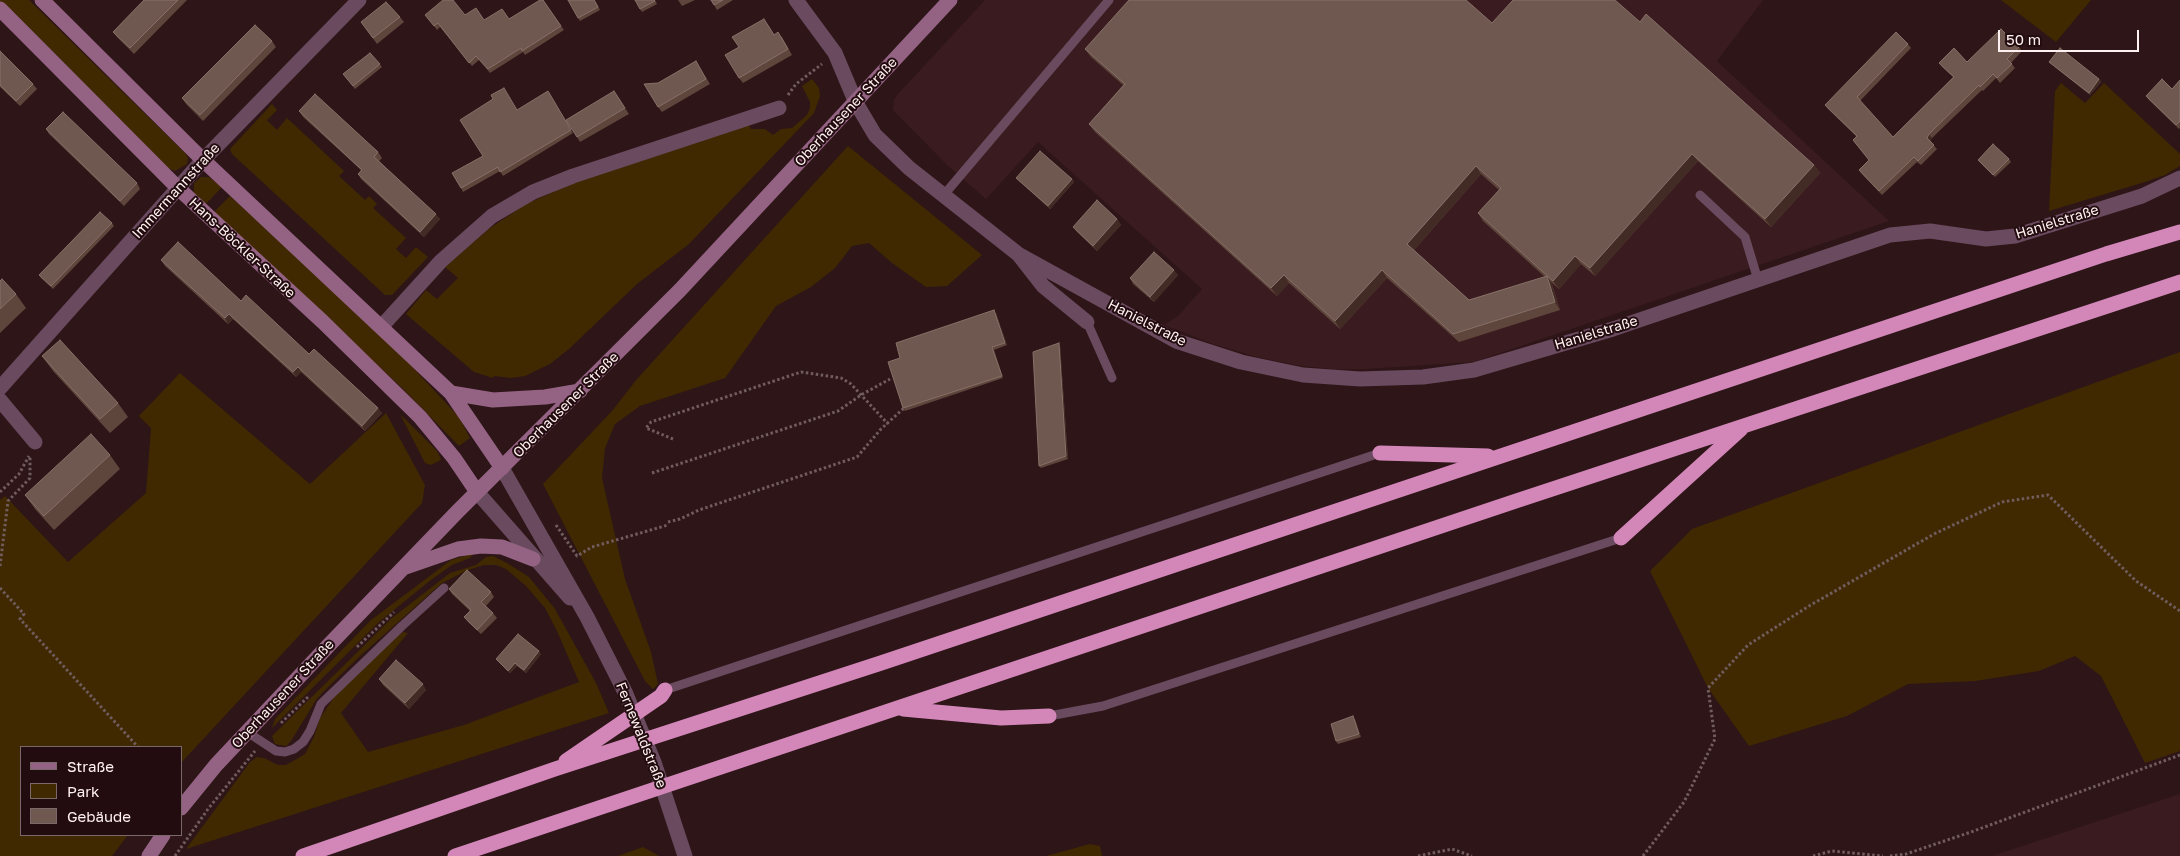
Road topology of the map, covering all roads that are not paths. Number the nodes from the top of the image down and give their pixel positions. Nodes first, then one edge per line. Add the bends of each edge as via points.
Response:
1 (42, 0) edge
2 (360, 0) edge
3 (796, 0) edge
4 (950, 0) edge
5 (1109, 0) edge
6 (0, 9) edge
7 (856, 102) junction
8 (780, 108) road end
9 (203, 160) junction
10 (2180, 178) edge
11 (178, 188) junction
12 (1700, 195) dead end
13 (943, 196) junction
14 (2180, 232) edge
15 (1018, 254) junction
16 (1758, 280) junction
17 (2180, 282) edge
18 (1086, 322) joint
19 (382, 326) junction
20 (1112, 378) dead end
21 (0, 388) edge
22 (580, 391) junction
23 (451, 393) junction
24 (0, 400) edge
25 (1746, 425) junction
26 (32, 448) road end
27 (1380, 453) joint
28 (1499, 456) junction
29 (502, 468) junction
30 (477, 492) junction
31 (1621, 538) joint
32 (533, 559) junction
33 (402, 569) junction
34 (444, 588) dead end
35 (587, 617) junction
36 (665, 690) joint
37 (896, 708) junction
38 (1049, 716) joint
39 (248, 732) junction
40 (555, 769) junction
41 (182, 807) edge
42 (161, 836) edge
43 (149, 856) edge
44 (302, 856) edge
45 (455, 856) edge
46 (685, 856) edge

1 - 9 main road
2 - 9 street, Immermannstraße
3 - 7 street, Hanielstraße via 834,53
4 - 7 main road, Oberhausener Straße
5 - 13 lane
6 - 11 main road, Hans-Böckler-Straße
7 - 13 street, Hanielstraße via 875,135
7 - 22 main road, Oberhausener Straße via 680,290
8 - 19 street via 533,192 492,216 441,261
9 - 11 street, Immermannstraße
9 - 19 main road
10 - 16 street, Hanielstraße via 2142,196 2015,236 1986,239 1930,230 1890,235
11 - 21 street, Immermannstraße
11 - 30 main road, Hans-Böckler-Straße via 420,417
12 - 16 lane via 1745,237
13 - 15 street, Hanielstraße
14 - 28 highway
15 - 16 street, Hanielstraße via 1176,341 1240,362 1303,375 1360,379 1423,377 1474,370 1613,329
15 - 18 street, Hanielstraße via 1043,286
17 - 25 highway
18 - 20 lane
19 - 23 main road
22 - 23 main road via 493,400
22 - 29 main road, Oberhausener Straße
23 - 29 main road
24 - 26 street
25 - 31 highway
25 - 37 highway
27 - 28 highway
27 - 36 lane
28 - 40 highway
29 - 30 main road, Oberhausener Straße
29 - 35 street, Fernewaldstraße
30 - 32 street, Fernewaldstraße
30 - 33 main road, Oberhausener Straße
31 - 38 lane via 1103,706
32 - 33 main road, Fernewaldstraße via 502,547 481,546 458,549
32 - 35 street, Fernewaldstraße
33 - 39 main road, Oberhausener Straße
34 - 39 lane via 321,704 310,731 294,749 276,751
35 - 46 street, Fernewaldstraße via 626,694 654,762
36 - 40 highway
37 - 38 highway via 1001,718
37 - 45 highway
39 - 41 main road, Oberhausener Straße
40 - 44 highway
42 - 43 main road

